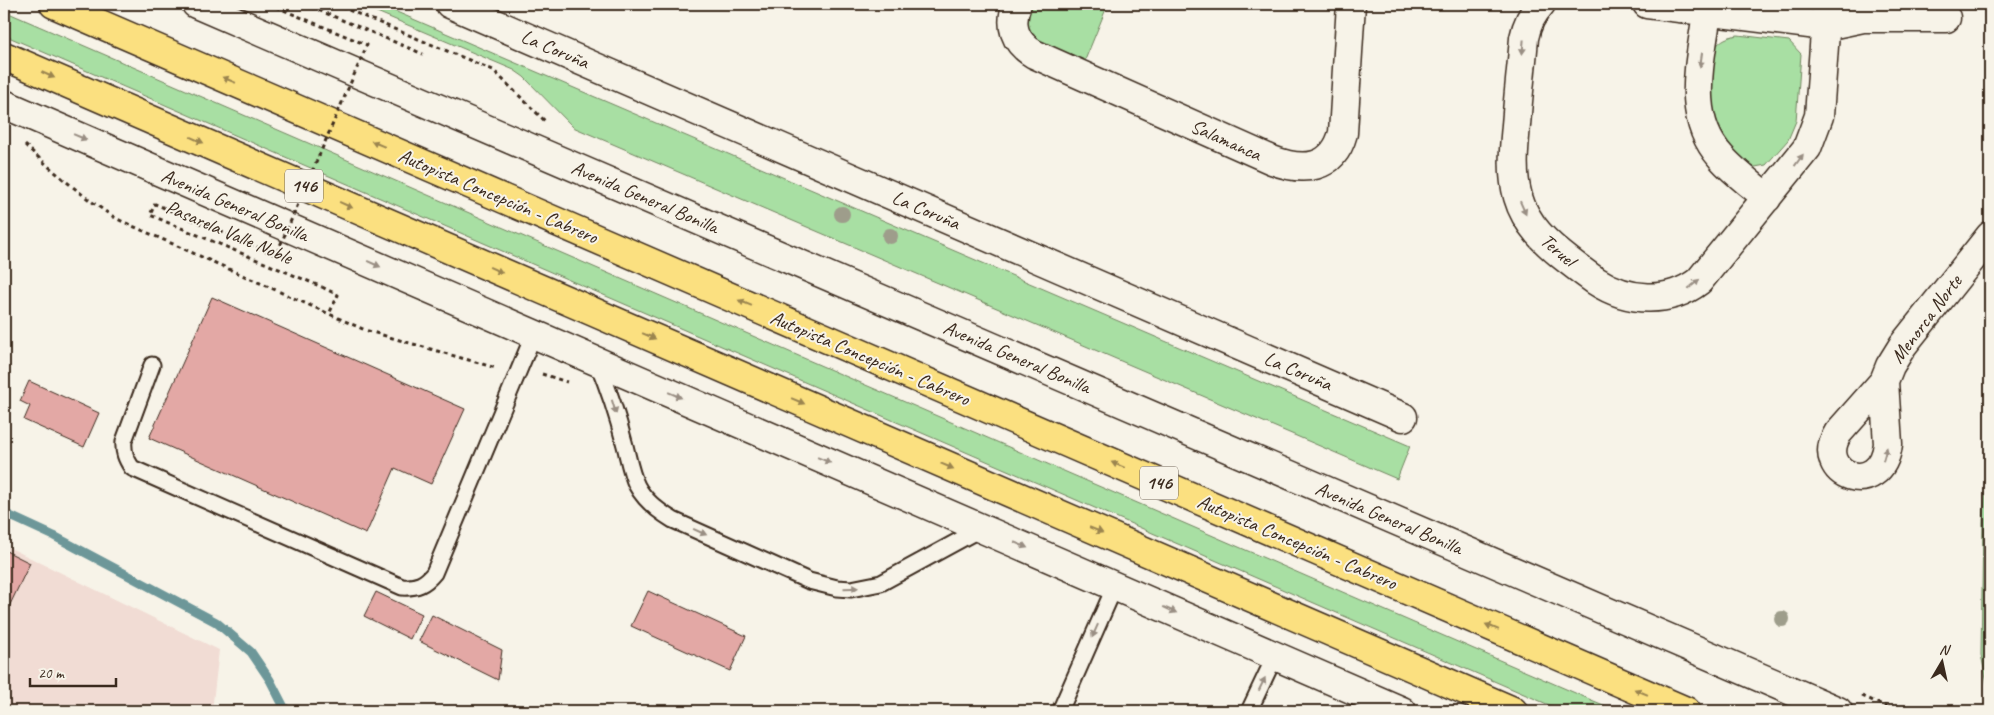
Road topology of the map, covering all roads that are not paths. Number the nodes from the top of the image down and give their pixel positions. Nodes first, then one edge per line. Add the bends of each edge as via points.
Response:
1 (54, 4) edge
2 (196, 4) edge
3 (450, 4) edge
4 (1017, 4) edge
5 (1351, 4) edge
6 (1542, 4) edge
7 (1647, 4) edge
8 (1707, 12) junction
9 (1792, 13) edge
10 (1826, 15) edge
11 (1946, 18) dead end
12 (4, 56) edge
13 (4, 104) edge
14 (4, 115) edge
15 (35, 118) junction
16 (1767, 198) junction
17 (1990, 236) edge
18 (534, 334) junction
19 (597, 362) junction
20 (152, 365) dead end
21 (1884, 381) dead end
22 (1403, 417) dead end
23 (982, 528) junction
24 (1115, 586) junction
25 (1275, 656) junction
26 (1060, 711) edge
27 (1249, 711) edge
28 (1402, 711) edge
29 (1513, 711) edge
30 (1686, 711) edge
31 (1838, 711) edge

30 -> 1 highway, Autopista Concepción - Cabrero / 146
2 - 31 street, Avenida General Bonilla
3 - 22 street, La Coruña
4 - 5 street, Salamanca via 1013,18 1015,35 1034,54 1272,160 1300,167 1324,162 1340,144
6 -> 16 street, Teruel via 1526,24 1513,154 1518,198 1528,218 1551,246 1610,289 1649,298 1676,294 1699,281
7 - 8 street
8 - 9 street
8 -> 16 street via 1697,88 1701,121 1721,157
9 - 10 street
10 - 11 street
16 -> 10 street, Teruel via 1807,148 1815,130
12 -> 29 highway, 146
13 - 15 street, Avenida General Bonilla
14 - 15 lane
15 -> 18 street, Avenida General Bonilla
17 - 21 street, Menorca Norte via 1903,345
18 - 19 street, Avenida General Bonilla
18 - 20 lane via 434,573 420,586 411,588 402,587 132,468 126,459 124,441
19 -> 23 street, Avenida General Bonilla
19 -> 23 lane via 609,392 631,471 646,500 672,520 809,581 851,589 881,583
23 -> 24 street, Avenida General Bonilla
24 -> 25 street, Avenida General Bonilla
24 -> 26 lane
27 -> 25 lane
25 - 28 street, Avenida General Bonilla

